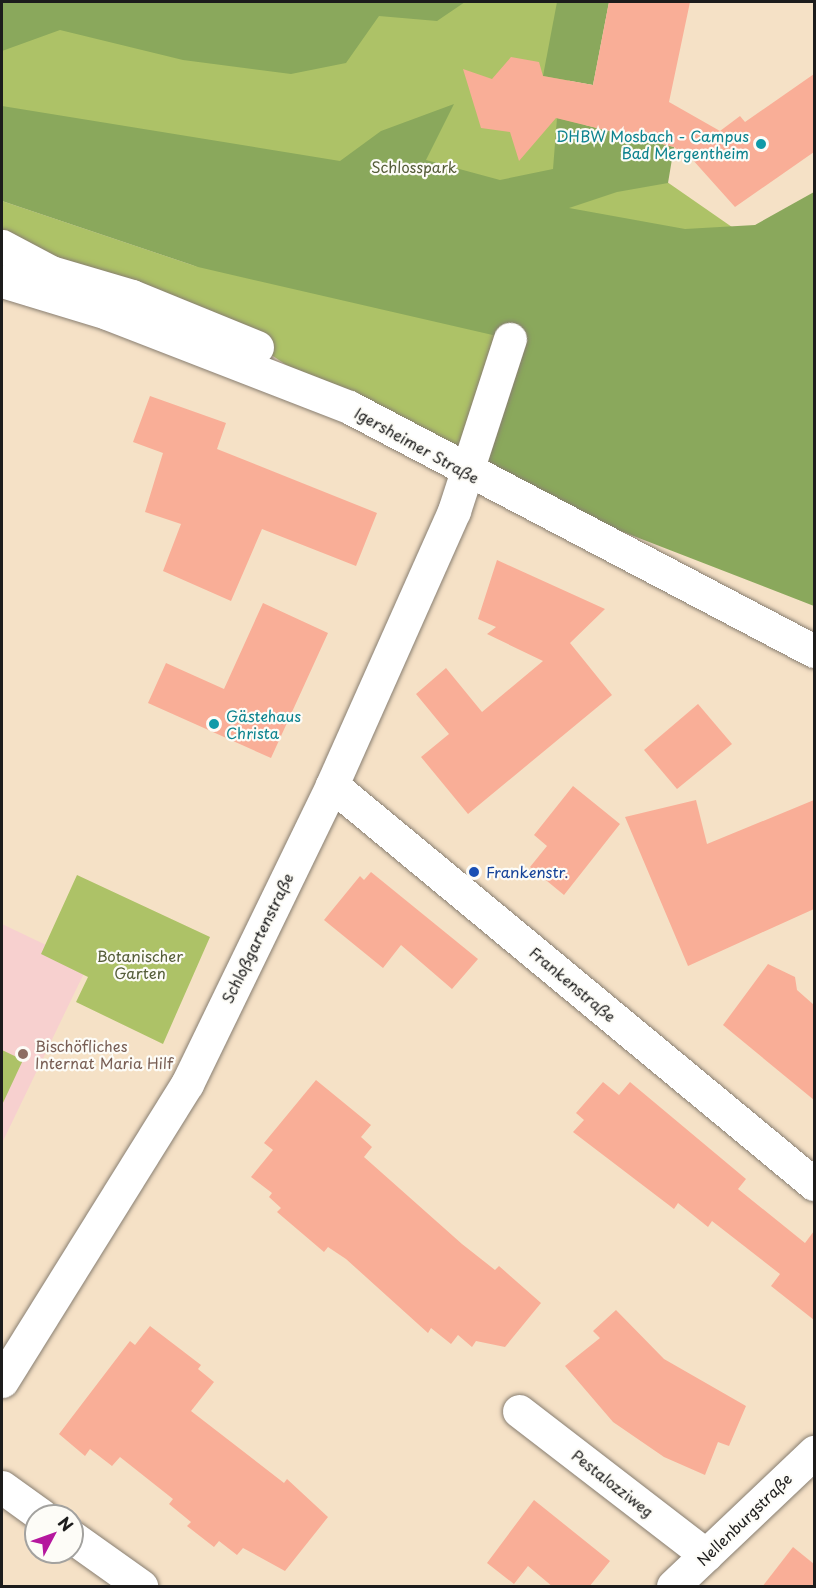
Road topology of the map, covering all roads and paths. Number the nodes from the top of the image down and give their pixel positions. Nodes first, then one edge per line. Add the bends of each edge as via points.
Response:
1 (2, 246) edge
2 (2, 281) edge
3 (510, 339) dead end
4 (349, 407) junction
5 (471, 473) junction
6 (814, 651) edge
7 (332, 784) junction
8 (814, 1184) edge
9 (2, 1381) edge
10 (519, 1411) dead end
11 (814, 1452) edge
12 (2, 1487) edge
13 (25, 1504) edge
14 (84, 1546) edge
15 (706, 1556) junction
16 (141, 1587) edge
17 (673, 1587) edge

1 - 4 street via 51,272 132,296 264,350
2 - 4 street, Igersheimer Straße via 106,313
3 - 5 street, Schloßgartenstraße
4 - 5 street, Igersheimer Straße
5 - 6 street, Igersheimer Straße
5 - 7 street, Schloßgartenstraße
7 - 8 street, Frankenstraße
7 - 9 street, Schloßgartenstraße via 187,1084
10 - 15 street, Pestalozziweg
11 - 15 street, Nellenburgstraße
12 - 13 street
14 - 16 street
15 - 17 street, Nellenburgstraße

